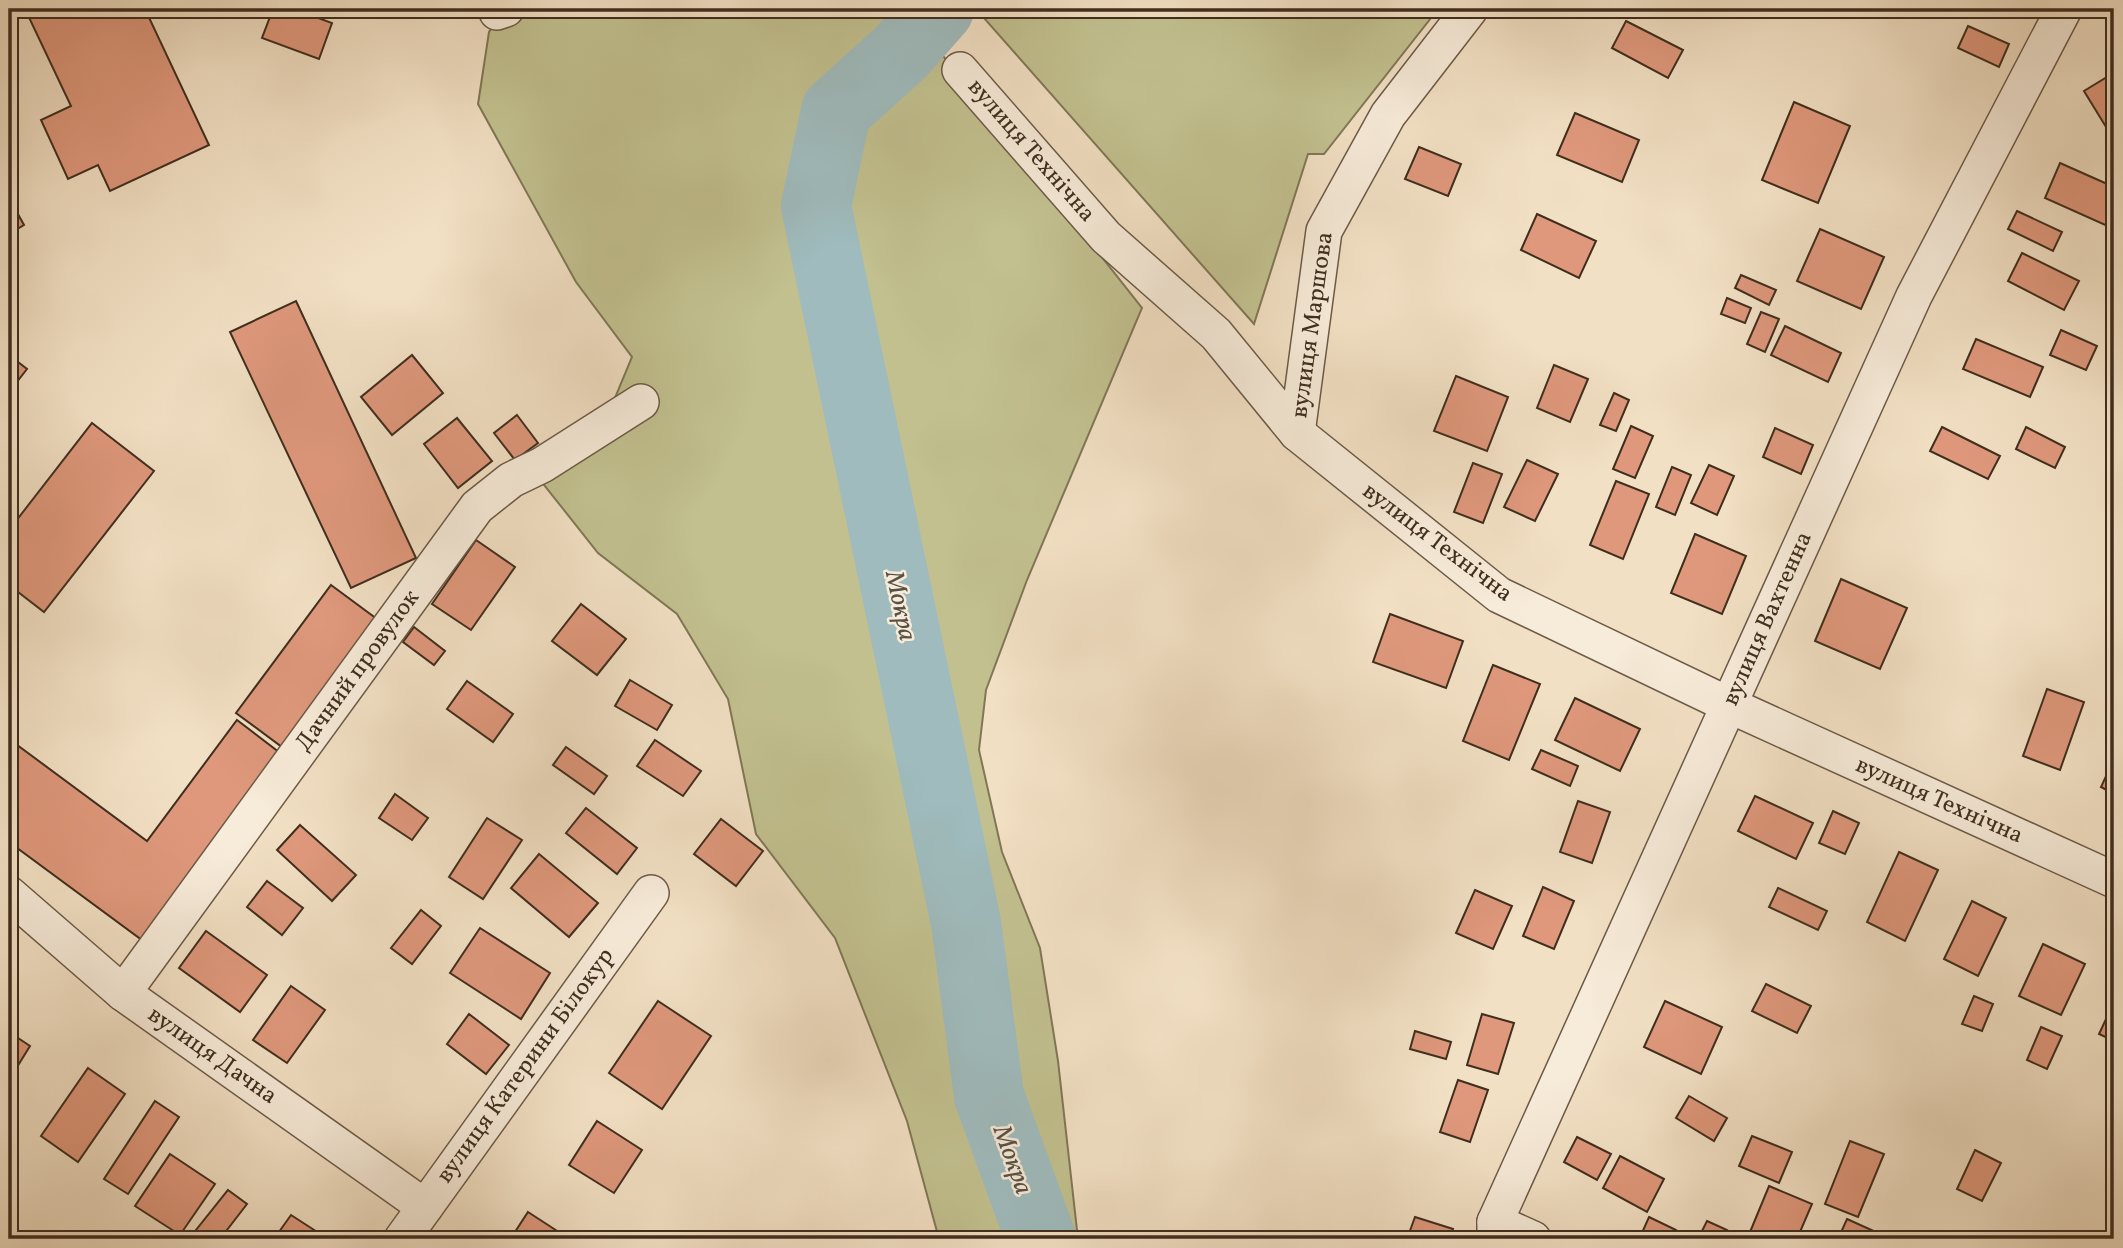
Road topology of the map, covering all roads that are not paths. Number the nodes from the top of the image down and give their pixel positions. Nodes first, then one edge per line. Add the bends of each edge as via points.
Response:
1 (1470, 9) edge
2 (2064, 9) edge
3 (960, 70) dead end
4 (641, 402) dead end
5 (1297, 433) junction
6 (1729, 705) junction
7 (2114, 880) edge
8 (651, 893) dead end
9 (9, 894) edge
10 (123, 993) junction
11 (425, 1207) junction
12 (1495, 1231) edge
13 (402, 1239) edge
14 (1533, 1239) edge

1 - 5 street, вулиця Маршова via 1388,115 1324,230
2 - 6 street, вулиця Вахтенна via 1914,296
3 - 5 street, вулиця Технічна via 1106,237 1216,334
4 - 10 street, Дачний провулок via 542,466 511,480 477,507
5 - 6 street, вулиця Технічна via 1499,596
6 - 7 street, вулиця Технічна
6 - 12 street, вулиця Вахтенна
8 - 11 street, вулиця Катерини Білокур
9 - 10 street, вулиця Дачна
10 - 11 street, вулиця Дачна
11 - 13 street, вулиця Катерини Білокур
12 - 14 street

